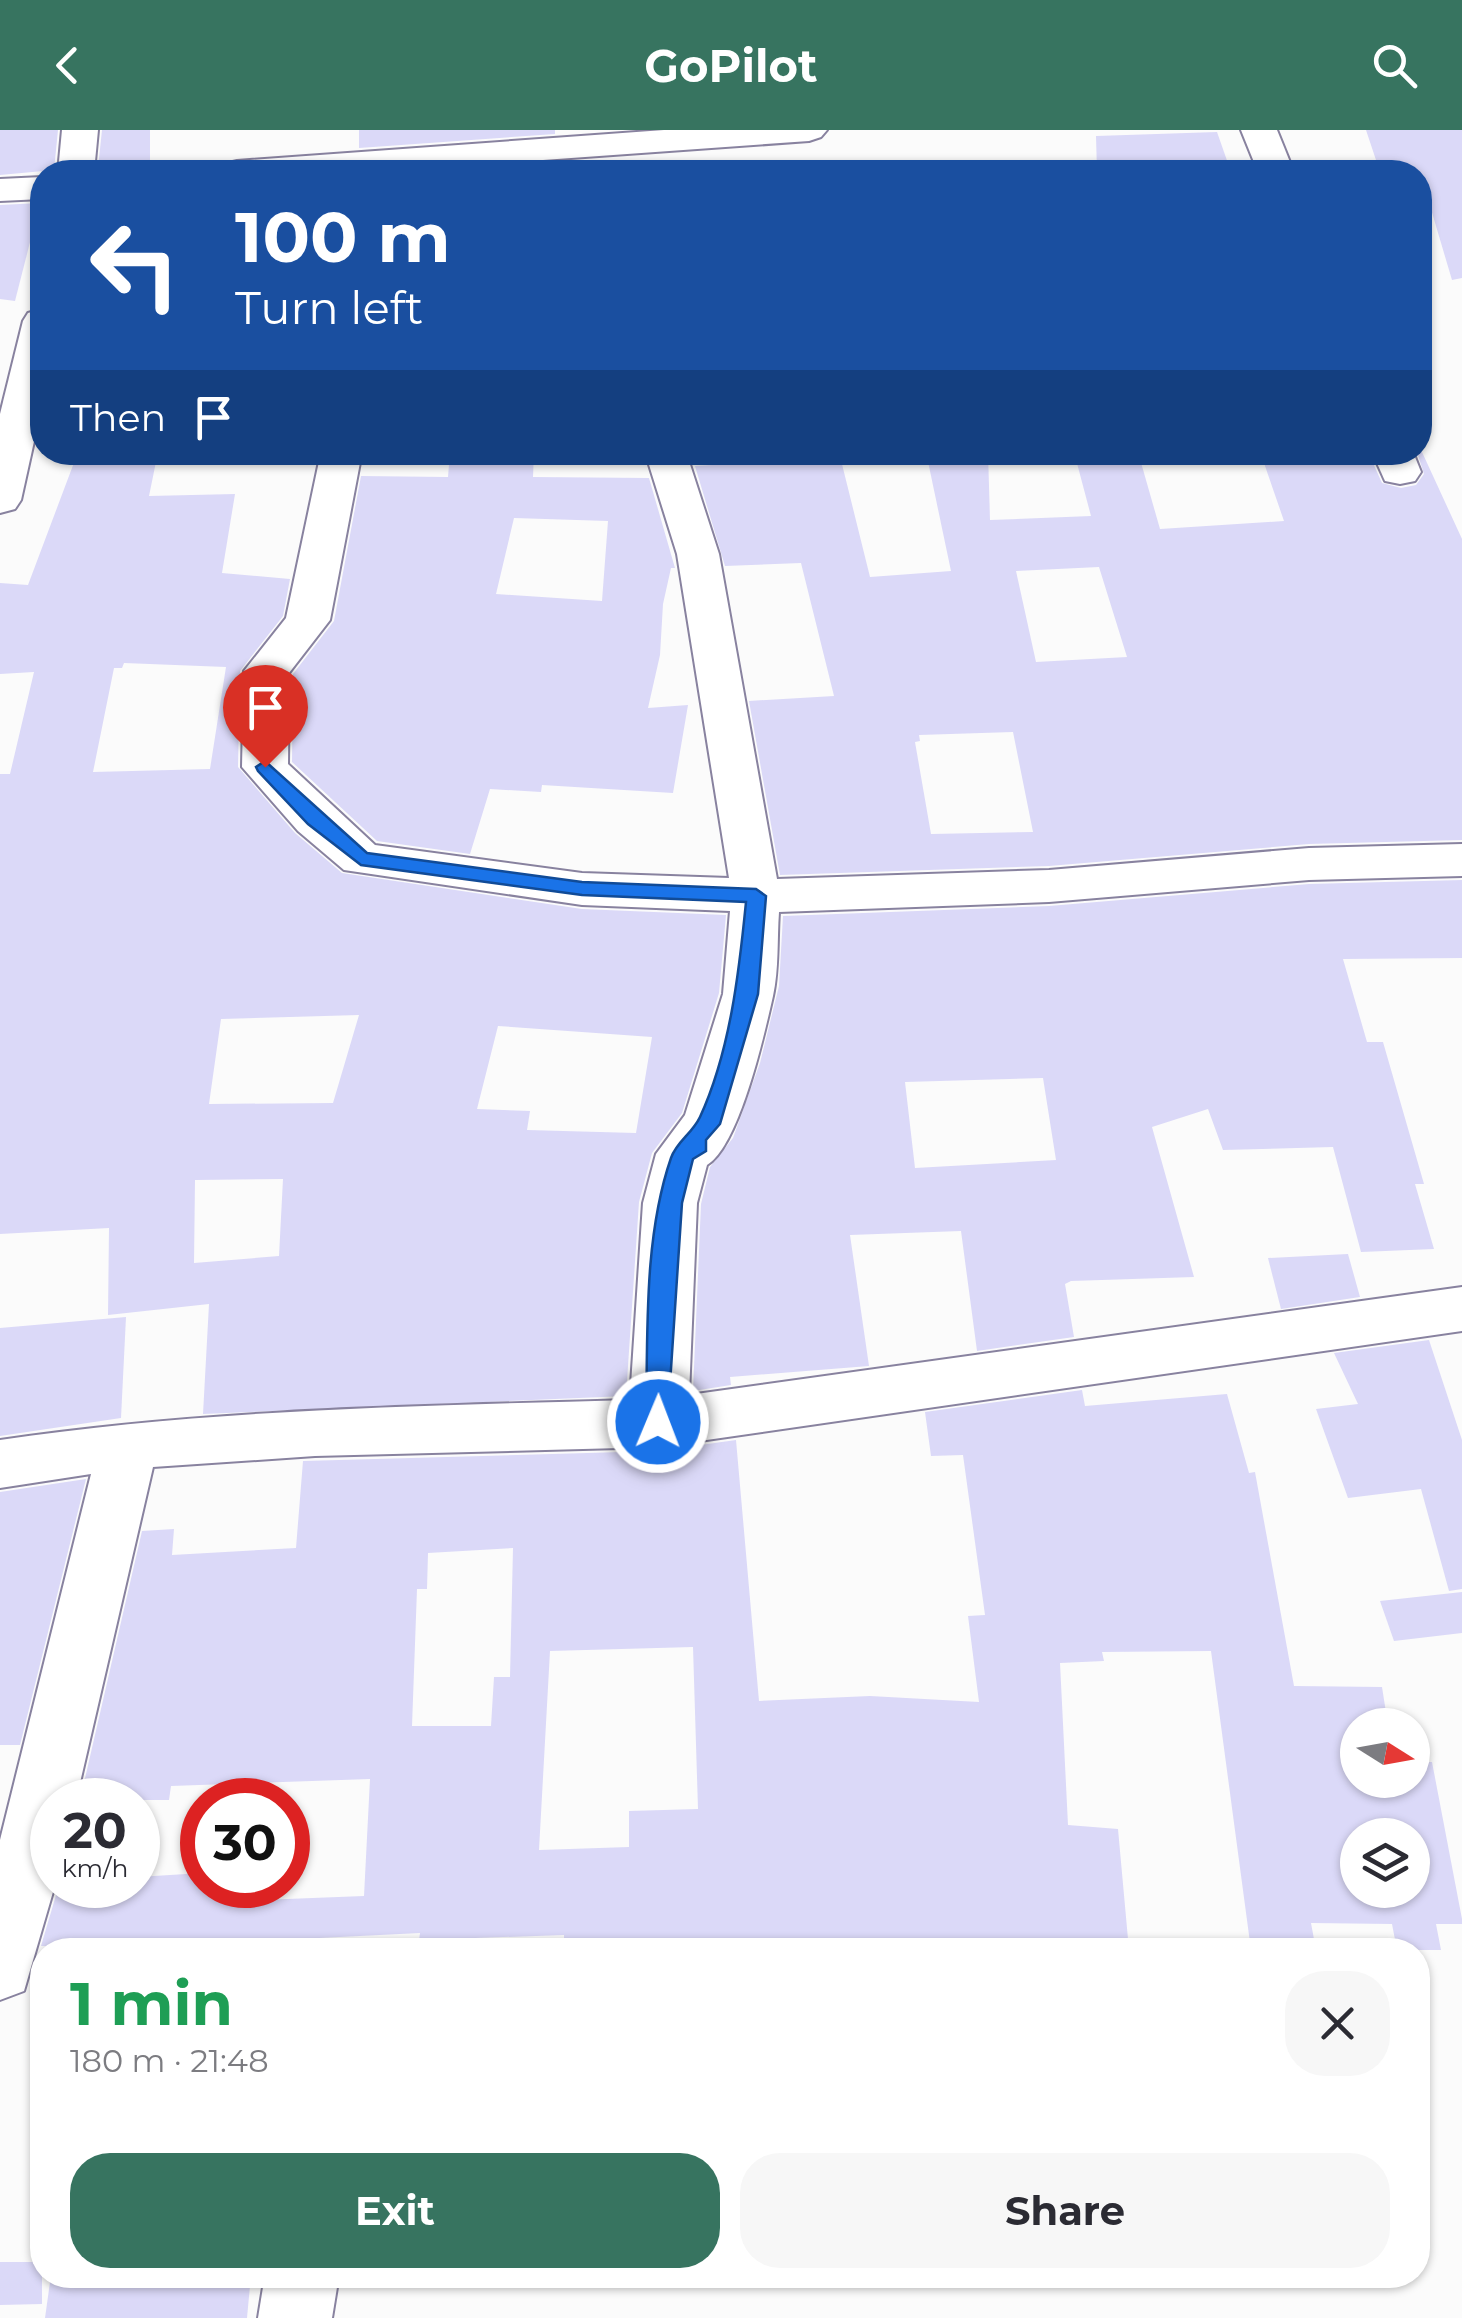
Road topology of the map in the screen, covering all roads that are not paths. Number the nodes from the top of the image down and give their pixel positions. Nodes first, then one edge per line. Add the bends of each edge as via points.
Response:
1 (80, 130) edge
2 (810, 130) edge
3 (1258, 130) edge
4 (588, 149) edge
5 (77, 160) edge
6 (450, 160) edge
7 (1271, 160) edge
8 (30, 189) edge
9 (0, 190) edge
10 (30, 372) edge
11 (339, 465) edge
12 (669, 465) edge
13 (0, 500) edge
14 (1462, 860) edge
15 (756, 896) junction
16 (1462, 1309) edge
17 (658, 1422) junction
18 (128, 1445) junction
19 (0, 1464) edge
20 (30, 1967) edge
21 (0, 1968) edge
22 (300, 2288) edge
23 (295, 2318) edge

1 - 5 street
2 - 4 street
3 - 7 street
4 - 6 street
8 - 9 street
10 - 13 street
11 - 15 street via 308,620 267,671 265,767 315,820 361,858 582,888
12 - 15 street via 698,554
14 - 15 street
15 - 17 street via 748,994 709,1124 694,1138 698,1145 683,1154 670,1203
16 - 17 street
17 - 18 street
18 - 19 street
18 - 21 street
20 - 21 street
22 - 23 street

